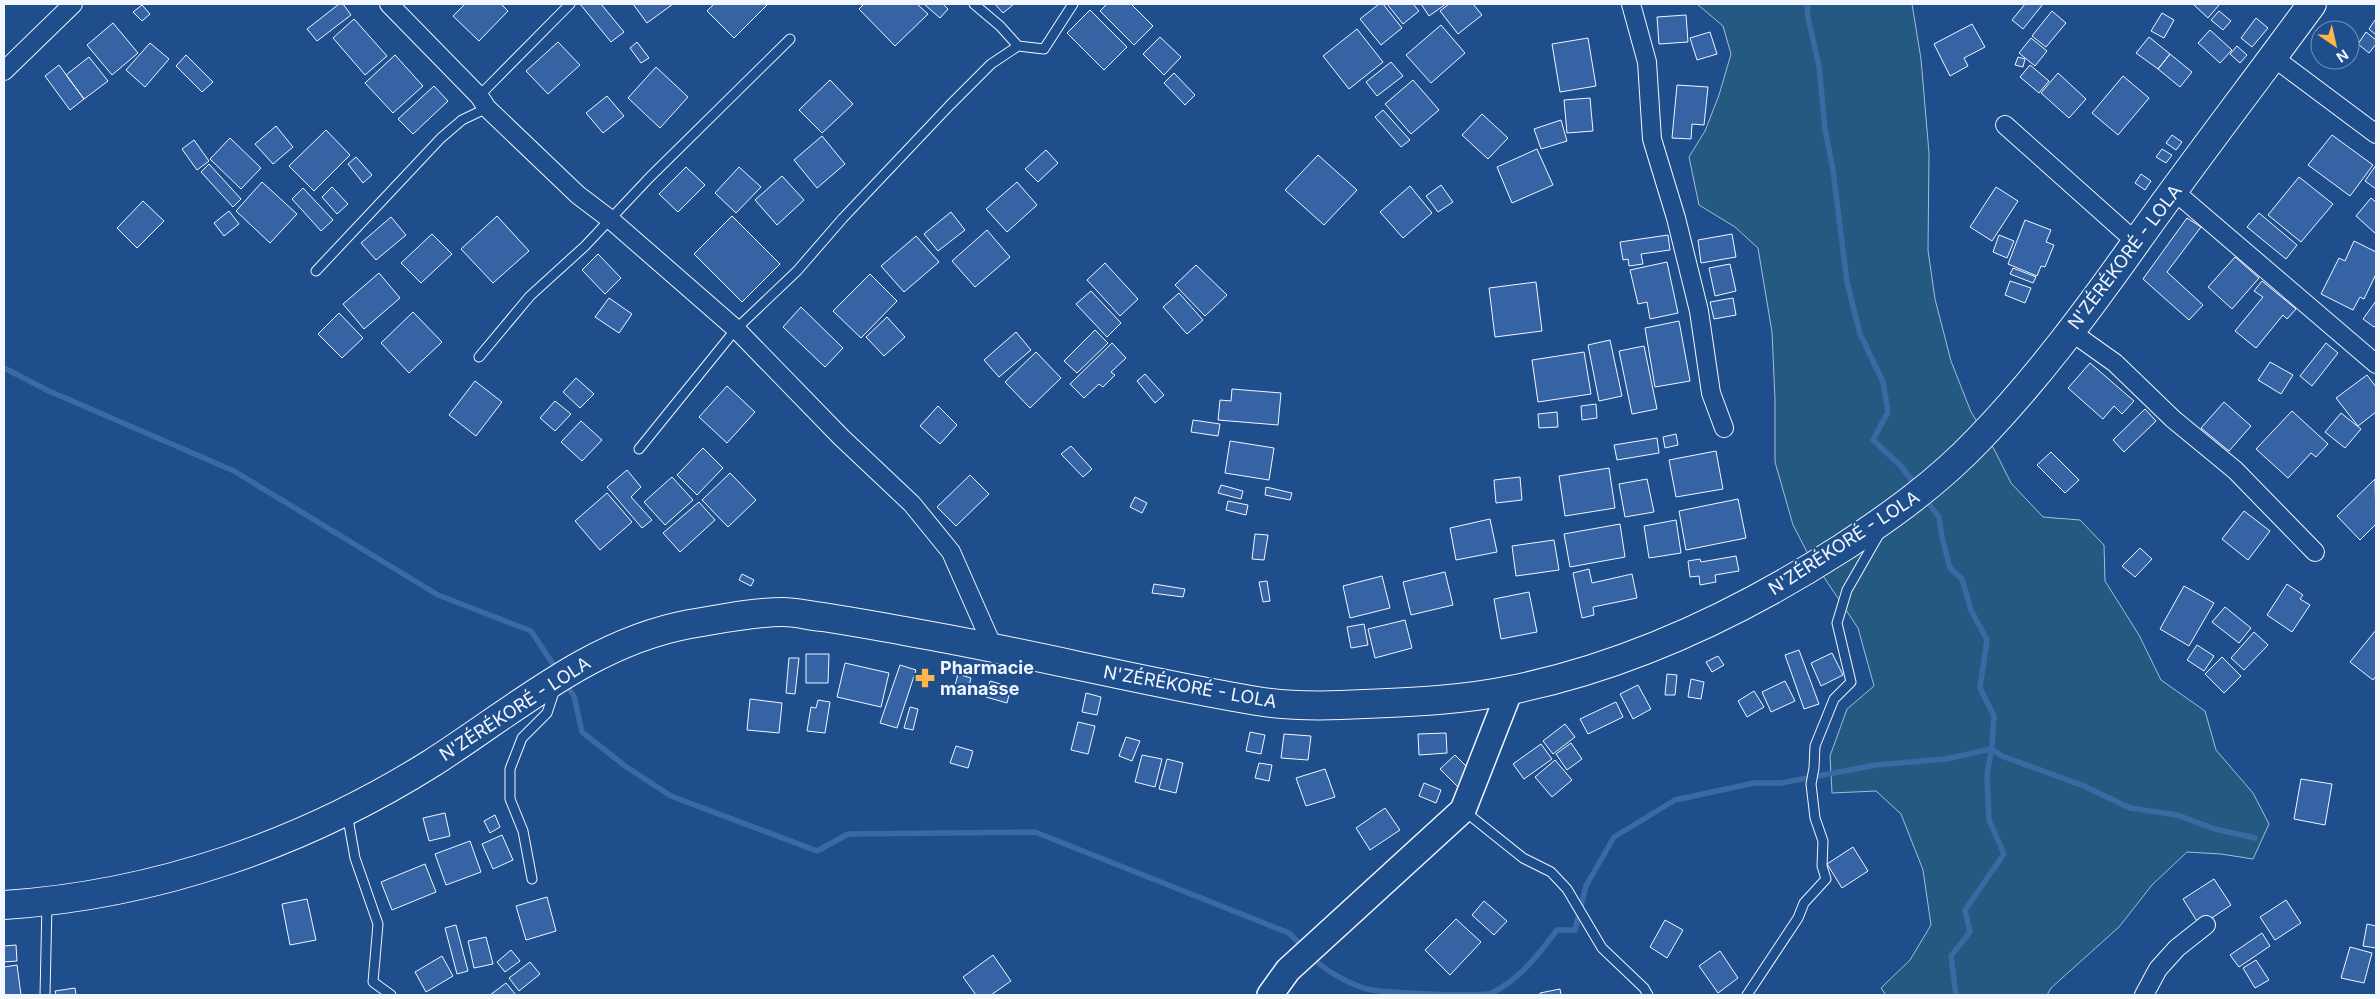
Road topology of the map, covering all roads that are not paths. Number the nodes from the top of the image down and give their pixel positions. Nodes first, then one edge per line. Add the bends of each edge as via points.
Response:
1 (73, 4) edge
2 (389, 4) edge
3 (570, 4) edge
4 (974, 4) edge
5 (1073, 4) edge
6 (1631, 4) edge
7 (2312, 4) edge
8 (790, 39) dead end
9 (1018, 46) junction
10 (2273, 56) junction
11 (4, 71) edge
12 (483, 102) junction
13 (2005, 125) dead end
14 (2376, 134) edge
15 (2174, 191) junction
16 (611, 220) junction
17 (2136, 242) junction
18 (316, 270) dead end
19 (736, 329) junction
20 (2070, 331) junction
21 (479, 357) dead end
22 (2376, 364) edge
23 (1724, 428) dead end
24 (639, 449) dead end
25 (1888, 518) junction
26 (2315, 552) dead end
27 (993, 647) junction
28 (560, 676) junction
29 (1510, 690) junction
30 (346, 810) junction
31 (1463, 810) junction
32 (532, 879) dead end
33 (47, 902) junction
34 (4, 905) edge
35 (2206, 925) dead end
36 (45, 995) edge
37 (391, 995) edge
38 (1270, 995) edge
39 (1648, 995) edge
40 (1747, 995) edge
41 (2144, 995) edge

1 - 11 street
2 - 12 street
3 - 12 lane
4 - 9 lane
5 - 9 lane via 1044,49
6 - 23 street via 1647,62 1652,139 1676,218 1698,311 1711,393
7 - 10 highway, N'ZÉRÉKORÉ - LOLA
8 - 16 lane via 650,177
9 - 19 lane via 991,64 950,105 797,271
10 - 14 street
10 - 15 highway, N'ZÉRÉKORÉ - LOLA
12 - 16 street via 578,195
12 - 18 lane via 441,138
13 - 17 street
15 - 17 highway, N'ZÉRÉKORÉ - LOLA
15 - 22 street
16 - 19 street
16 - 21 lane via 530,296
17 - 20 highway, N'ZÉRÉKORÉ - LOLA via 2106,287
19 - 24 lane
19 - 27 street via 841,437 912,504 942,539 961,572
20 - 25 highway, N'ZÉRÉKORÉ - LOLA via 1980,439 1937,481
20 - 26 street via 2114,363 2173,419 2235,470
25 - 29 highway, N'ZÉRÉKORÉ - LOLA via 1793,580 1690,632 1588,670
25 - 40 lane via 1848,590 1837,623 1851,682 1834,699 1815,746 1811,784 1815,818 1823,841 1822,866 1826,879 1804,903 1798,918
27 - 28 highway, N'ZÉRÉKORÉ - LOLA via 785,612 733,616 676,627 625,642
27 - 29 highway, N'ZÉRÉKORÉ - LOLA via 1186,690 1270,704 1327,706 1420,702
28 - 30 highway, N'ZÉRÉKORÉ - LOLA via 429,765
28 - 32 lane via 547,713 522,738 510,769 510,799 523,831
29 - 31 street
30 - 33 highway, N'ZÉRÉKORÉ - LOLA via 296,836 224,863 157,881
30 - 37 lane via 355,858 378,924 373,982
31 - 38 street via 1288,970
31 - 39 lane via 1523,858 1551,872 1567,889 1602,948
33 - 34 highway, N'ZÉRÉKORÉ - LOLA
33 - 36 lane
35 - 41 street via 2177,948 2158,969

